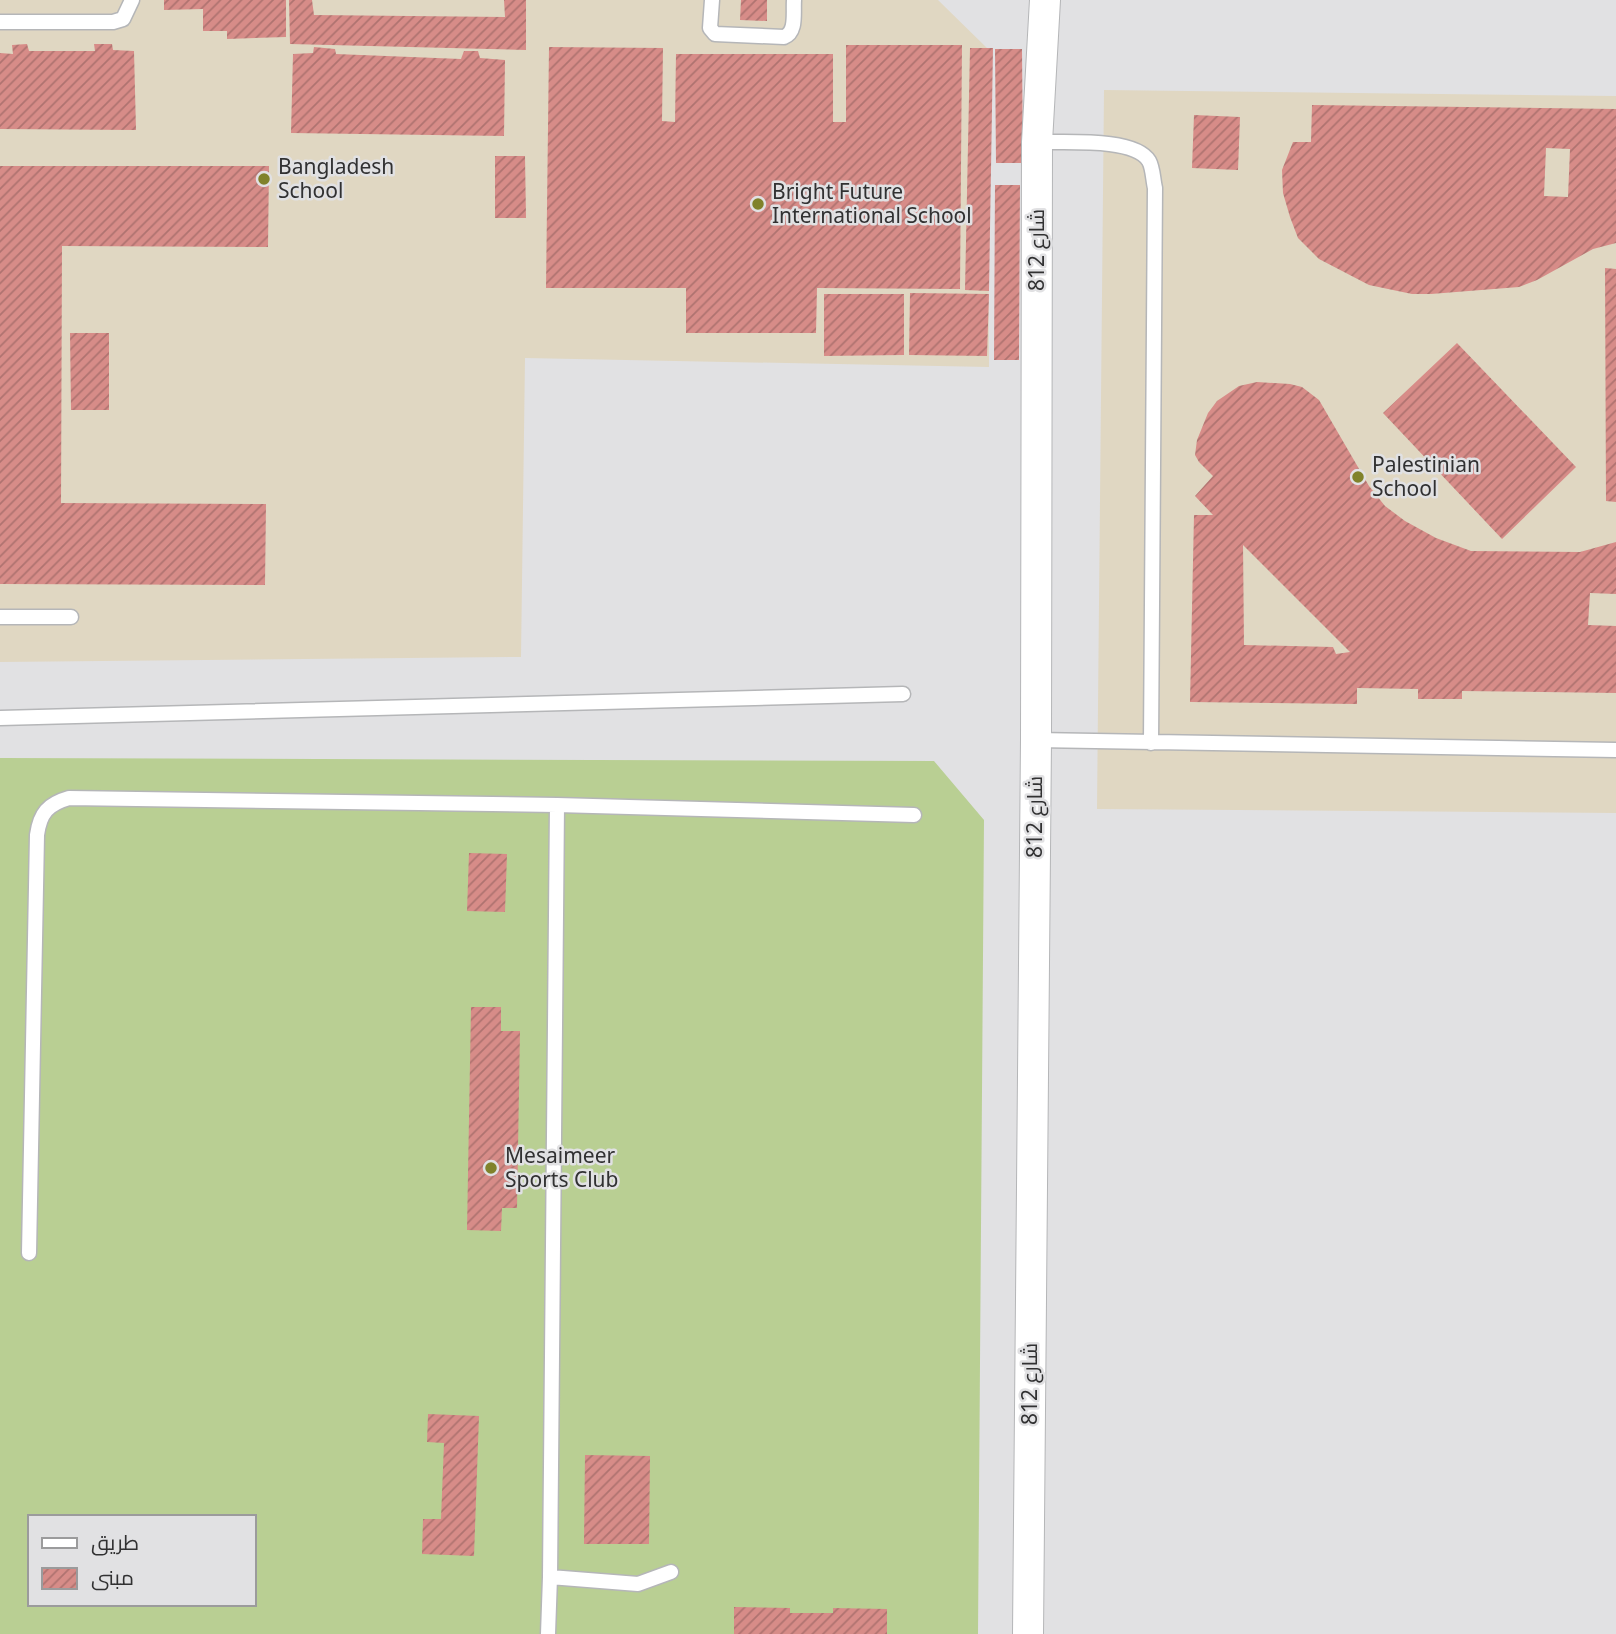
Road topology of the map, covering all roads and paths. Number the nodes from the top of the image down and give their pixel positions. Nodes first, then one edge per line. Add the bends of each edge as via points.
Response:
1 (132, 0) edge
2 (712, 0) edge
3 (794, 0) edge
4 (1045, 0) edge
5 (0, 22) edge
6 (1037, 142) junction
7 (0, 617) edge
8 (71, 617) dead end
9 (903, 694) dead end
10 (0, 718) edge
11 (1035, 740) junction
12 (1151, 743) junction
13 (1616, 750) edge
14 (557, 805) junction
15 (914, 815) dead end
16 (29, 1253) dead end
17 (670, 1572) dead end
18 (550, 1577) junction
19 (548, 1634) edge
20 (1028, 1634) edge

1 - 5 lane via 123,19 113,22
2 - 3 lane via 710,28 715,34 783,37 792,30
4 - 6 street, شارع 812
6 - 11 street, شارع 812
6 - 12 lane via 1118,144 1139,151 1149,161 1155,188
7 - 8 lane
9 - 10 lane
11 - 12 lane
11 - 20 street, شارع 812
12 - 13 lane
14 - 15 lane
14 - 16 lane via 69,798 46,809 37,835
14 - 18 lane
17 - 18 lane via 638,1584
18 - 19 lane

